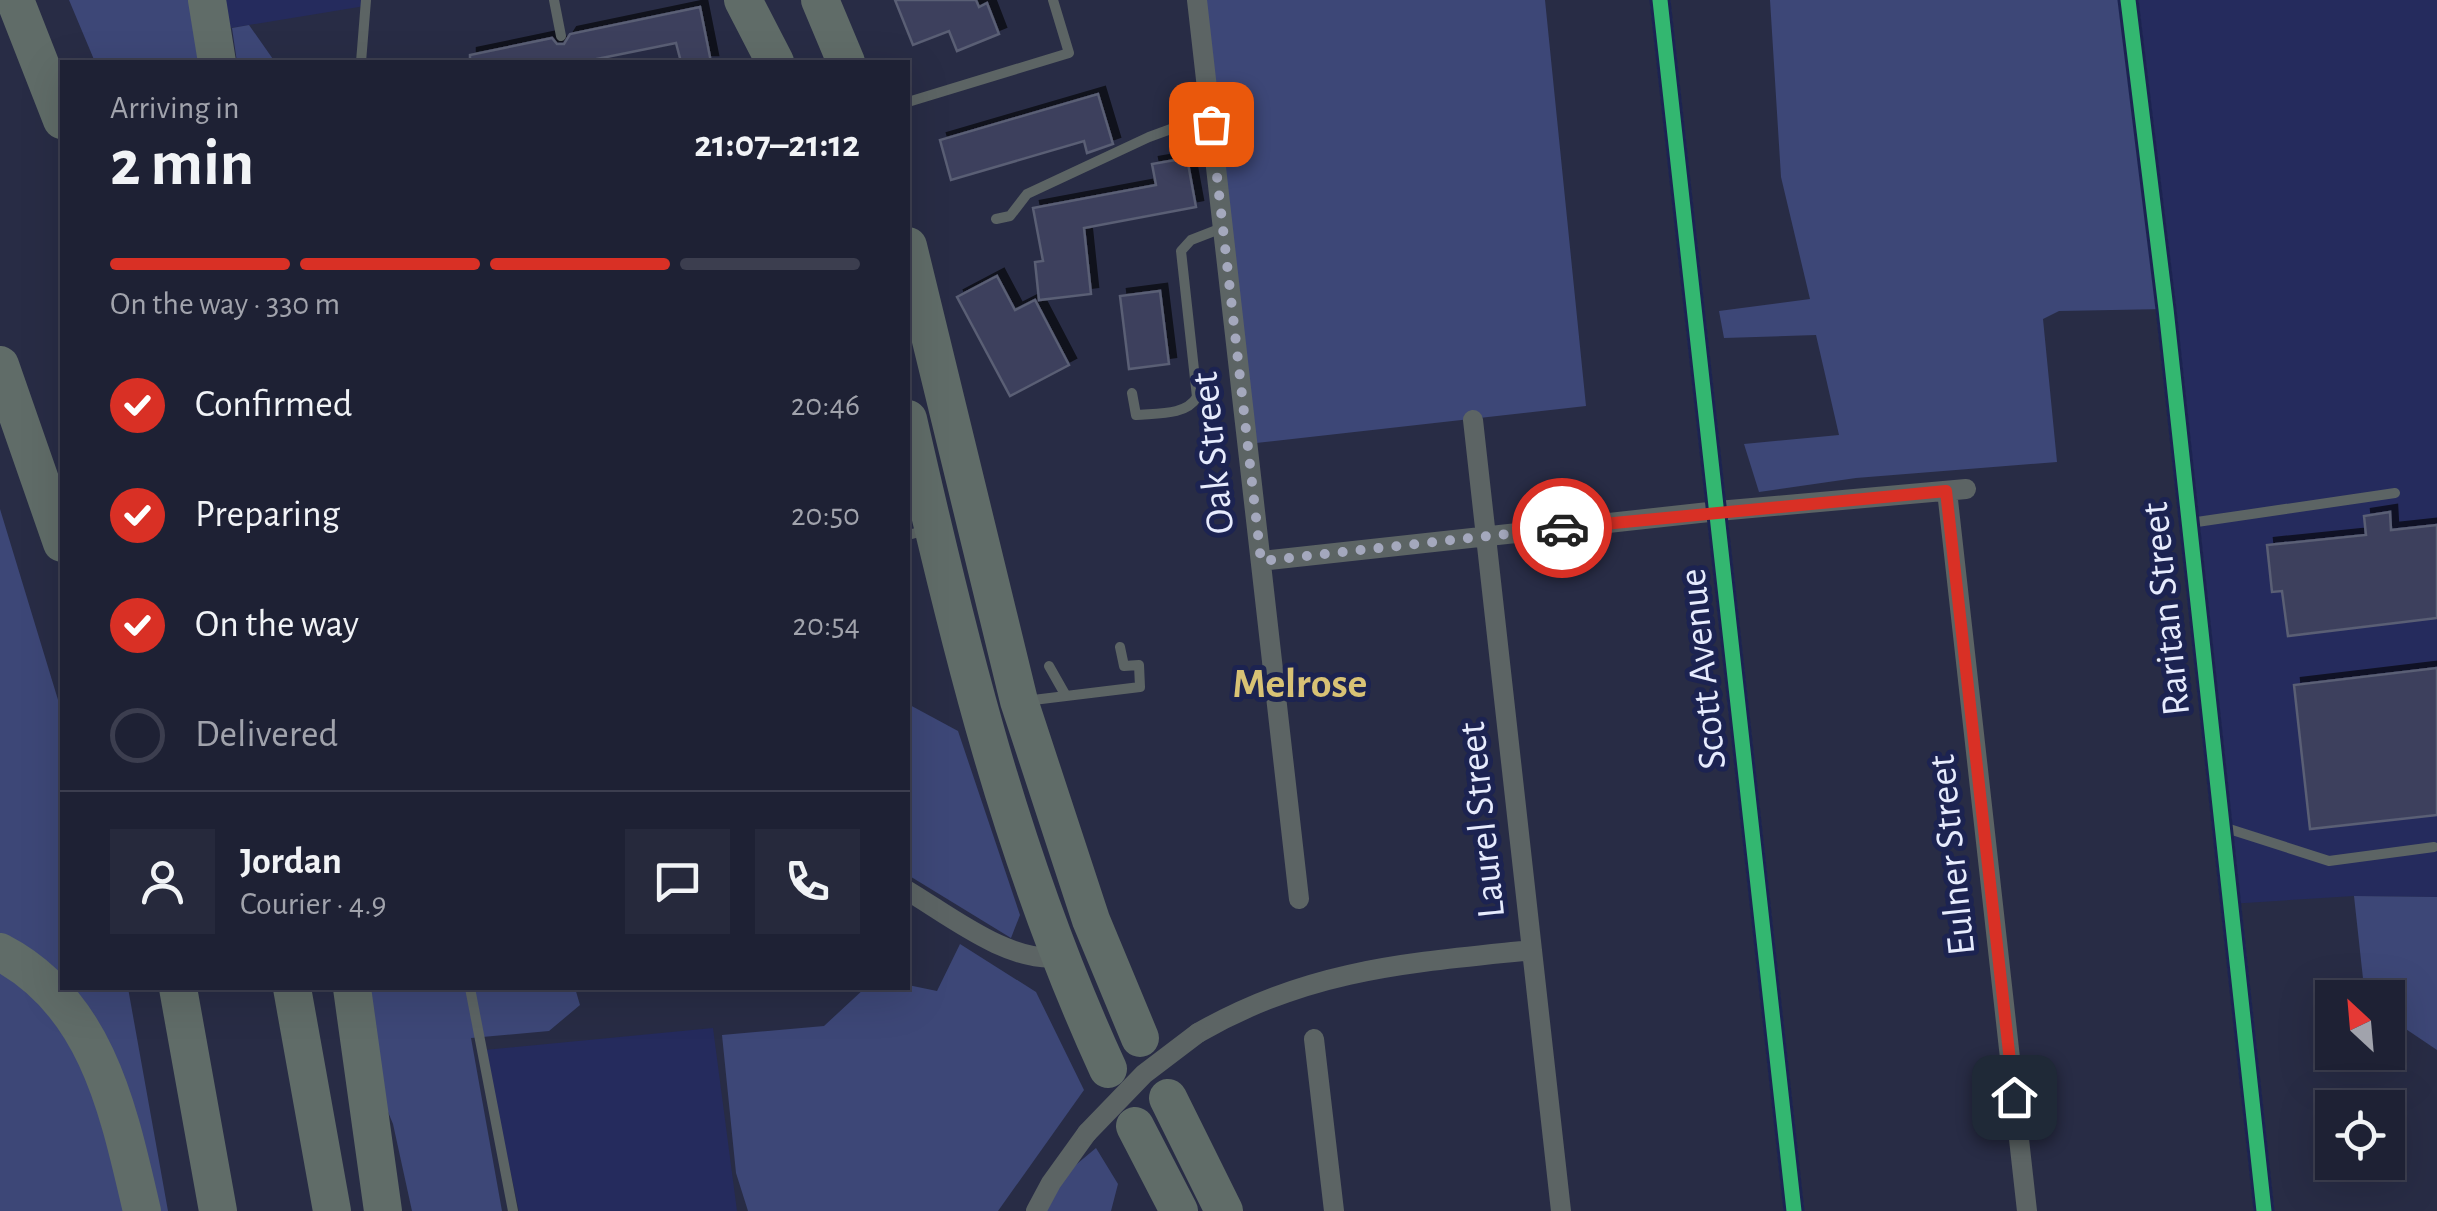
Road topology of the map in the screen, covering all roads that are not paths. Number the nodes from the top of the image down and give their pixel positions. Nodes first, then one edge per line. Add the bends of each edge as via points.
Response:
1 (15, 0) edge
2 (207, 0) edge
3 (366, 0) edge
4 (554, 0) edge
5 (743, 0) edge
6 (773, 0) edge
7 (820, 0) edge
8 (843, 0) edge
9 (1197, 0) edge
10 (1660, 0) edge
11 (2128, 0) edge
12 (1055, 2) edge
13 (561, 36) dead end
14 (217, 60) edge
15 (361, 60) edge
16 (773, 60) edge
17 (798, 60) edge
18 (845, 60) edge
19 (855, 60) edge
20 (910, 101) edge
21 (60, 115) edge
22 (1211, 124) junction
23 (996, 219) dead end
24 (1223, 227) junction
25 (910, 254) edge
26 (0, 365) edge
27 (1132, 393) dead end
28 (1473, 420) dead end
29 (910, 438) edge
30 (2395, 492) dead end
31 (1718, 511) junction
32 (2189, 523) junction
33 (920, 532) edge
34 (1486, 536) junction
35 (60, 538) edge
36 (1261, 561) junction
37 (1120, 647) dead end
38 (1049, 666) dead end
39 (1066, 696) junction
40 (1020, 702) junction
41 (2222, 826) junction
42 (2434, 847) dead end
43 (910, 892) edge
44 (1299, 899) dead end
45 (1532, 950) junction
46 (0, 952) edge
47 (1060, 957) junction
48 (178, 990) edge
49 (292, 990) edge
50 (352, 990) edge
51 (470, 990) edge
52 (1140, 1038) dead end
53 (1314, 1039) dead end
54 (1108, 1069) dead end
55 (1168, 1098) dead end
56 (1136, 1126) dead end
57 (142, 1211) edge
58 (218, 1211) edge
59 (332, 1211) edge
60 (383, 1211) edge
61 (513, 1211) edge
62 (1036, 1211) edge
63 (1179, 1211) edge
64 (1224, 1211) edge
65 (1334, 1211) edge
66 (1561, 1211) edge
67 (1794, 1211) edge
68 (2027, 1211) edge
69 (2264, 1211) edge

1 - 21 highway
2 - 14 highway
3 - 15 lane
4 - 13 lane
5 - 16 highway
6 - 17 highway
7 - 18 highway
8 - 19 highway
9 - 22 street, Oak Street
10 - 31 street, Scott Avenue
11 - 32 street, Raritan Street
12 - 20 lane via 1068,54
22 - 23 lane via 1190,122 1149,137 1027,194 1010,216
22 - 24 street, Oak Street
24 - 27 lane via 1181,251 1194,403 1186,410 1136,415
24 - 36 street, Oak Street
25 - 40 highway
26 - 35 highway
28 - 34 street, Laurel Street
29 - 33 highway
30 - 32 lane
31 - 34 street
31 - 67 street, Scott Avenue
31 - 68 street, Eulner Street via 1956,490
32 - 41 street, Raritan Street
33 - 47 highway
34 - 36 street
34 - 45 street, Laurel Street
36 - 44 street, Oak Street
37 - 39 lane via 1124,666 1139,665 1140,687
38 - 39 lane
39 - 40 lane
40 - 52 highway via 1091,920
41 - 42 lane via 2329,861
41 - 69 street, Raritan Street
43 - 47 street via 1014,952
45 - 62 street, bridge via 1324,979 1198,1033 1144,1074 1087,1133
45 - 66 street, Laurel Street
46 - 57 highway via 36,976 84,1029 110,1091
47 - 54 highway
48 - 58 highway
49 - 59 highway
50 - 60 highway
51 - 61 lane
53 - 65 street
55 - 64 highway
56 - 63 highway

